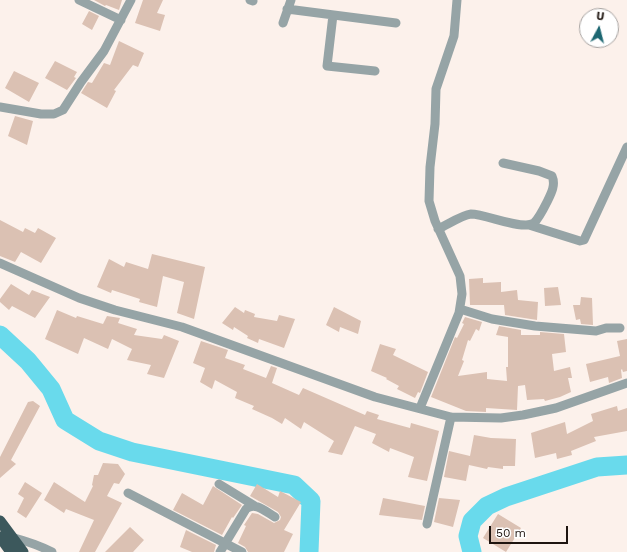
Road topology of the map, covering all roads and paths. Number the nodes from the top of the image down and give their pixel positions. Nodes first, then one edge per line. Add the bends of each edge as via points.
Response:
1 (79, 0) edge
2 (131, 0) edge
3 (290, 0) edge
4 (457, 0) edge
5 (288, 9) junction
6 (333, 15) junction
7 (121, 20) junction
8 (283, 23) dead end
9 (396, 23) dead end
10 (375, 71) dead end
11 (0, 107) edge
12 (627, 147) edge
13 (503, 163) dead end
14 (529, 225) junction
15 (438, 229) junction
16 (0, 263) edge
17 (460, 309) junction
18 (620, 328) dead end
19 (627, 383) edge
20 (420, 408) junction
21 (451, 417) junction
22 (219, 484) dead end
23 (128, 494) dead end
24 (255, 506) junction
25 (275, 517) dead end
26 (0, 521) edge
27 (427, 524) dead end
28 (7, 542) edge
29 (223, 548) edge
30 (23, 552) edge
31 (52, 552) edge
32 (242, 552) edge

1 - 7 street
2 - 7 street
3 - 5 street
4 - 15 street via 454,36 436,89 429,201
5 - 6 street
5 - 8 street
6 - 9 street
6 - 10 street via 327,66
7 - 11 street via 104,51 63,110 54,114 41,114
12 - 14 street via 584,240 580,241
13 - 14 street via 539,171 554,179 555,183 547,203 535,222
14 - 15 street via 470,214
15 - 17 street via 460,276
16 - 20 street via 79,298 182,327 375,397
17 - 18 street via 492,319 535,326 596,331
17 - 20 street
19 - 21 street via 556,408 524,415 501,418
20 - 21 street
21 - 27 street
22 - 24 street
23 - 29 street via 149,503
24 - 25 street
24 - 29 street via 246,509
26 - 28 highway
28 - 30 highway
28 - 31 street via 37,544
29 - 32 street

